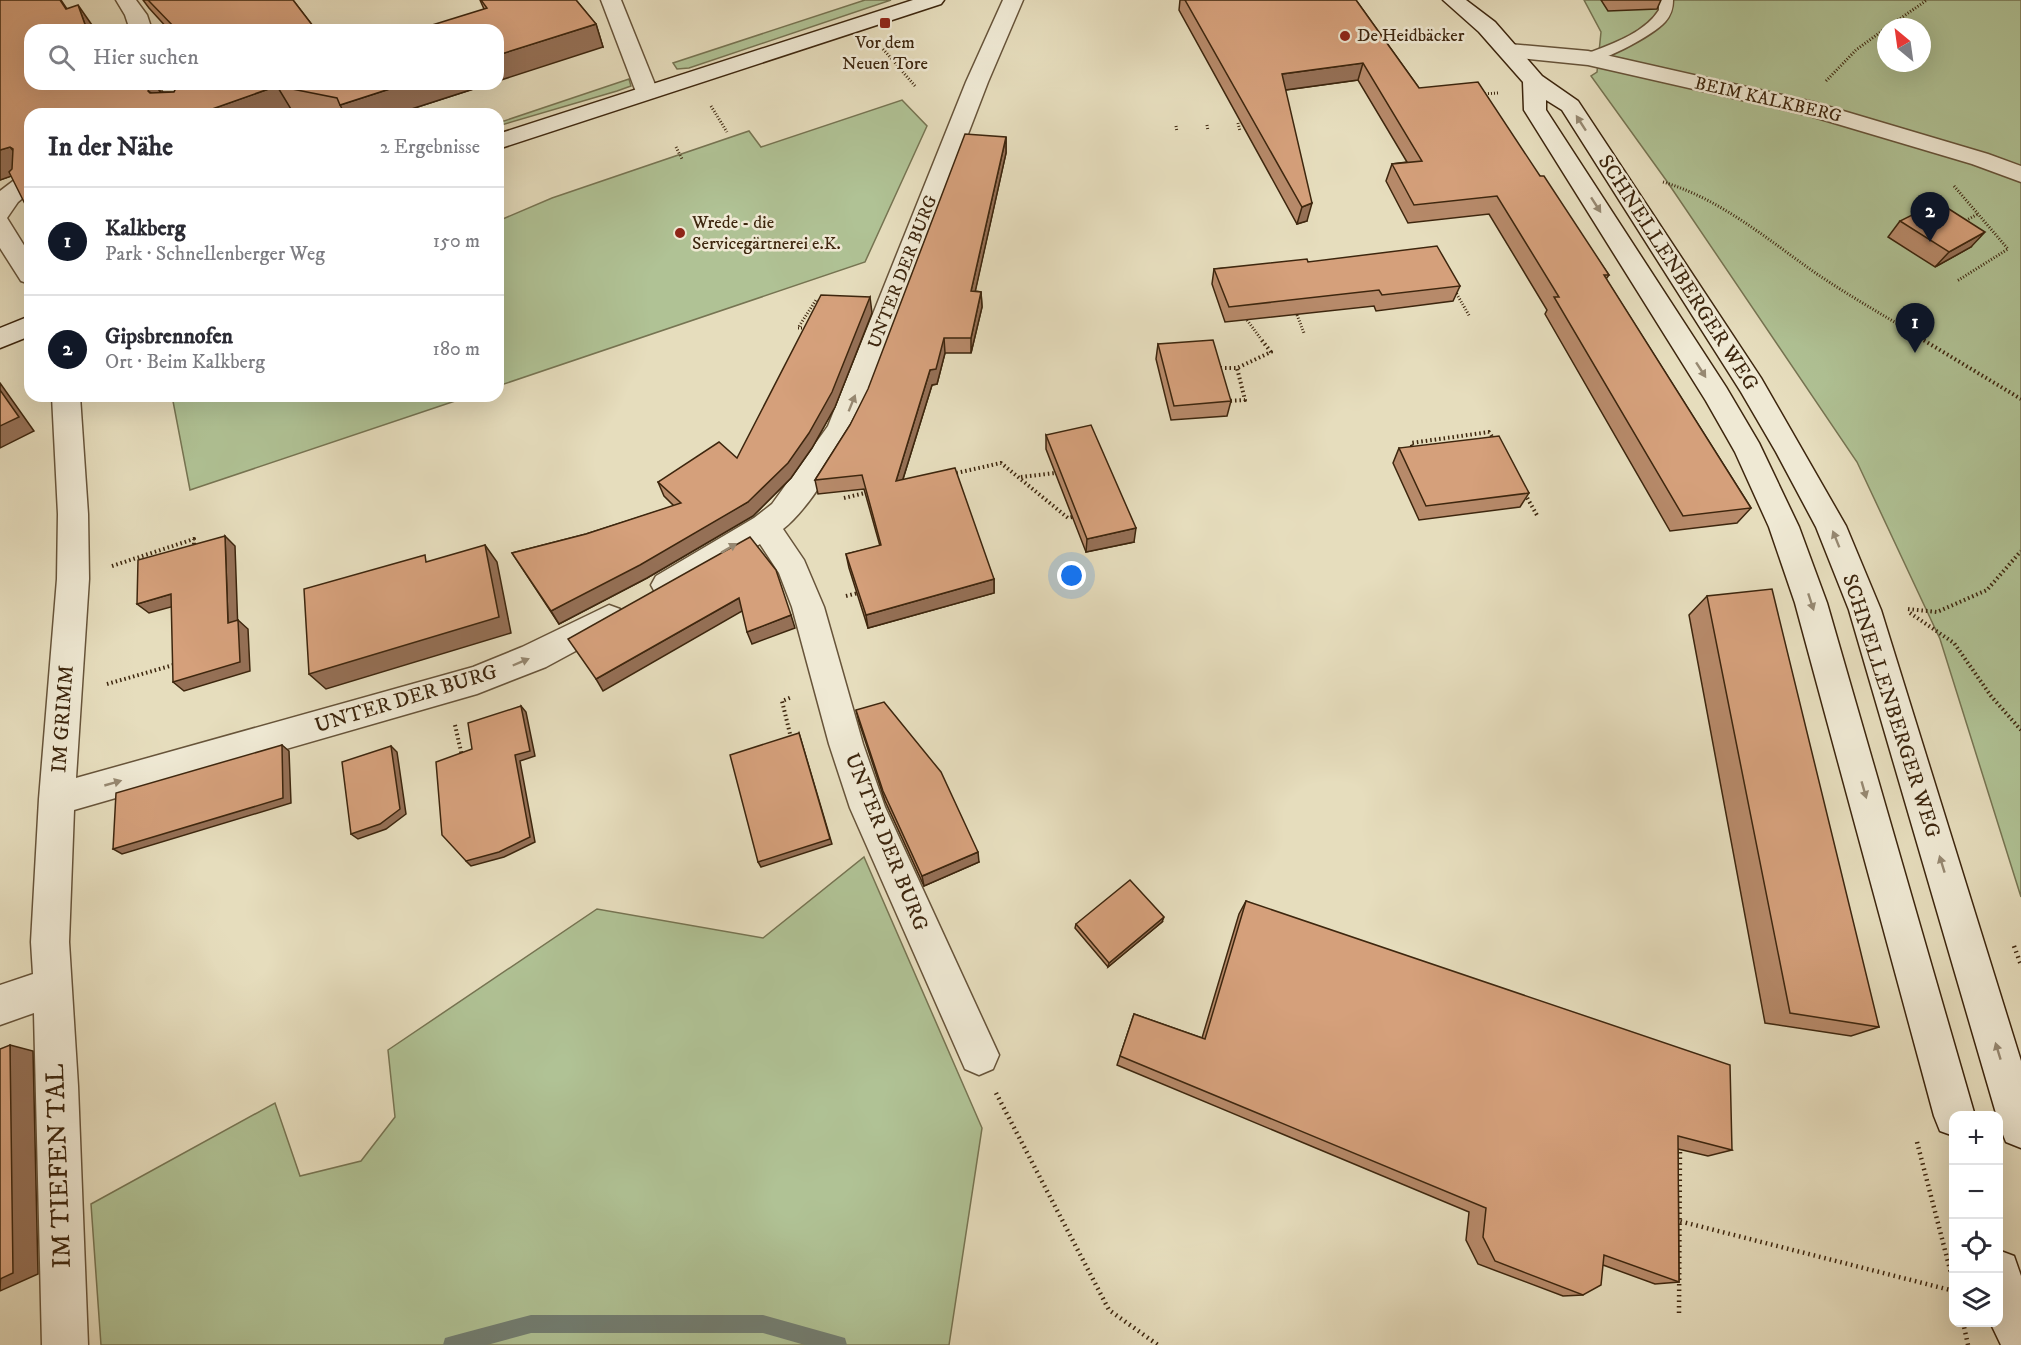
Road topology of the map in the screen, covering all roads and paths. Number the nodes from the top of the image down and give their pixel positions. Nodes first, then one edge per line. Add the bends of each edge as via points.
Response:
1 (126, 0) edge
2 (611, 0) edge
3 (934, 0) edge
4 (1013, 0) edge
5 (1453, 0) edge
6 (1666, 0) edge
7 (1927, 0) edge
8 (1901, 18) edge
9 (861, 23) junction
10 (139, 24) edge
11 (1877, 35) edge
12 (1509, 51) junction
13 (1588, 58) junction
14 (1534, 81) junction
15 (915, 86) dead end
16 (174, 90) edge
17 (647, 92) junction
18 (1502, 93) dead end
19 (1479, 94) edge
20 (707, 99) dead end
21 (180, 108) edge
22 (1814, 109) junction
23 (1238, 123) edge
24 (1207, 125) dead end
25 (1176, 126) dead end
26 (1208, 131) dead end
27 (1240, 131) dead end
28 (727, 132) dead end
29 (1177, 132) dead end
30 (504, 140) edge
31 (676, 147) dead end
32 (682, 159) dead end
33 (2021, 175) edge
34 (1653, 180) dead end
35 (1953, 184) dead end
36 (24, 185) edge
37 (0, 212) edge
38 (1978, 214) junction
39 (1960, 223) edge
40 (0, 224) edge
41 (24, 266) edge
42 (1957, 281) dead end
43 (1454, 290) edge
44 (889, 310) junction
45 (1298, 315) edge
46 (1470, 317) dead end
47 (1247, 320) edge
48 (24, 328) edge
49 (814, 328) edge
50 (1304, 333) dead end
51 (0, 339) edge
52 (1213, 368) edge
53 (1237, 368) junction
54 (2021, 399) edge
55 (1223, 401) edge
56 (66, 402) edge
57 (1448, 438) junction
58 (1452, 446) edge
59 (1500, 451) edge
60 (1418, 460) edge
61 (1055, 473) edge
62 (943, 476) edge
63 (1020, 478) junction
64 (1522, 489) edge
65 (873, 491) edge
66 (793, 500) junction
67 (1072, 517) edge
68 (1538, 517) dead end
69 (765, 526) junction
70 (2021, 551) edge
71 (195, 557) edge
72 (74, 579) junction
73 (873, 588) edge
74 (808, 607) junction
75 (184, 662) edge
76 (448, 690) junction
77 (65, 695) junction
78 (2021, 730) edge
79 (465, 767) edge
80 (57, 799) junction
81 (52, 987) junction
82 (0, 1005) edge
83 (979, 1054) joint
84 (1954, 1111) edge
85 (2021, 1127) edge
86 (1680, 1149) edge
87 (1672, 1219) edge
88 (1682, 1222) junction
89 (1998, 1273) edge
90 (1949, 1290) edge
91 (1679, 1313) edge
92 (2021, 1335) edge
93 (65, 1345) edge
94 (1158, 1345) edge

1 - 10 street
2 - 17 street
3 - 9 street
4 - 44 street, UNTER DER BURG
5 - 12 street, SCHNELLENBERGER WEG
6 - 13 lane via 1665,15 1653,26
7 - 8 path
9 - 15 path
9 - 17 street
11 - 22 path via 1829,76
12 - 13 street, BEIM KALKBERG
12 - 14 street, SCHNELLENBERGER WEG
13 - 22 street, BEIM KALKBERG
14 -> 84 street, SCHNELLENBERGER WEG via 1535,110 1716,394 1749,451 1784,527 1811,603
85 -> 14 street, SCHNELLENBERGER WEG via 1865,610 1831,526 1788,447 1570,106
16 - 21 street via 182,104
17 - 30 street
18 - 19 path
20 - 28 path
22 - 33 street, BEIM KALKBERG
23 - 27 path
24 - 26 path
25 - 29 path
31 - 32 path
34 - 54 path via 1691,190 1755,229 1818,275
35 - 38 path
36 - 37 street via 8,197
38 - 39 path
38 - 42 path via 2008,249
40 - 41 street
43 - 46 path
44 - 49 path via 816,300 798,328
66 -> 44 street, UNTER DER BURG via 841,428
45 - 50 path
47 - 53 path via 1271,352
48 - 51 street
52 - 53 path
53 - 55 path via 1245,400
56 - 72 street, IM GRIMM
57 - 58 path
57 - 59 path via 1489,432
57 - 60 path via 1411,443
61 - 63 path
62 - 63 path via 1001,463
63 - 67 path via 1068,518
64 - 68 path
65 - 66 path via 841,498
66 - 69 street, UNTER DER BURG
69 - 74 street, UNTER DER BURG via 793,569
76 -> 69 street, UNTER DER BURG via 534,657 638,602
70 - 78 path via 1987,590 1937,612 1904,609 1954,643 1991,696
71 - 72 path via 194,539
72 - 77 street, IM GRIMM
73 - 74 path
74 - 83 street, UNTER DER BURG via 868,808
75 - 77 path
76 - 79 path
80 -> 76 street, UNTER DER BURG
77 - 80 street, IM GRIMM
80 - 81 street, IM GRIMM via 50,942
81 - 82 street
81 - 93 street, IM TIEFEN TAL
83 - 94 path via 1109,1310
86 - 88 path
87 - 88 path
88 - 90 path
88 - 91 path
89 - 92 street via 2013,1324

